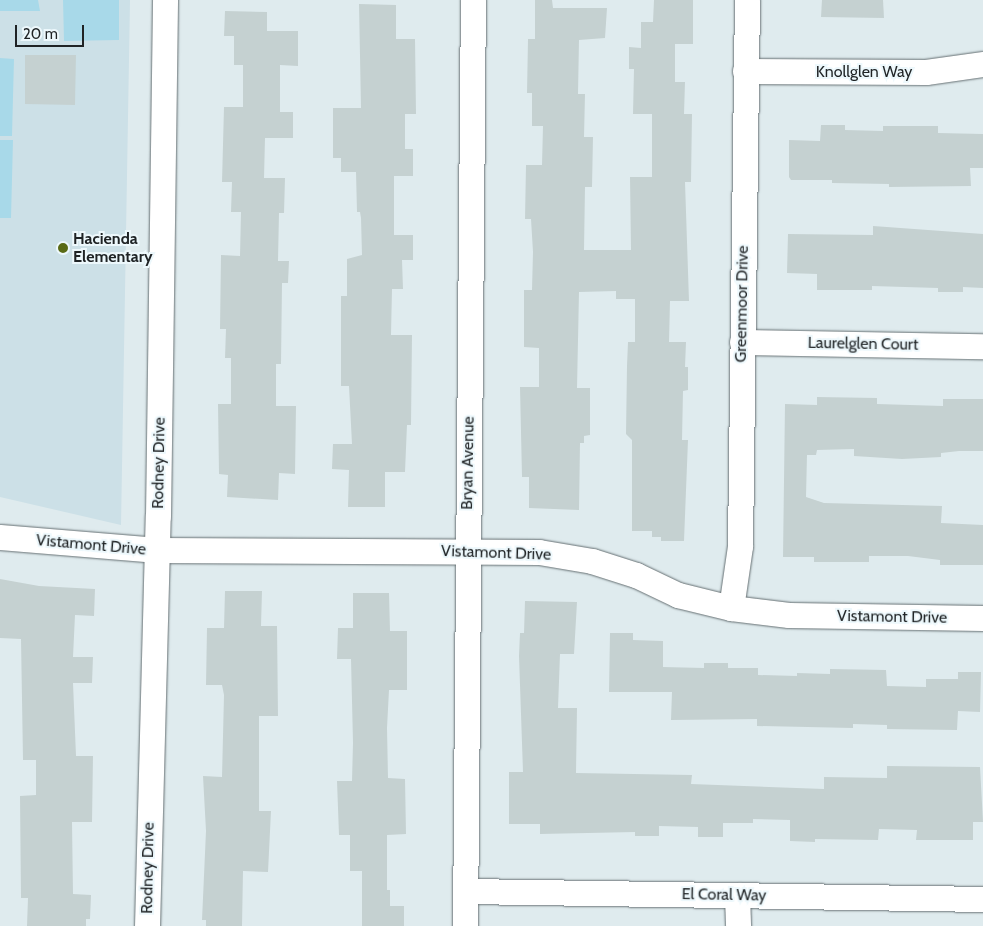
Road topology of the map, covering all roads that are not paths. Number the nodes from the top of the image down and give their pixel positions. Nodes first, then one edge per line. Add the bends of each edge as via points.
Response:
1 (165, 0) edge
2 (473, 0) edge
3 (746, 0) edge
4 (983, 64) edge
5 (745, 70) junction
6 (742, 342) junction
7 (983, 346) edge
8 (0, 538) edge
9 (157, 550) junction
10 (466, 551) junction
11 (731, 608) junction
12 (983, 618) edge
13 (465, 891) junction
14 (737, 895) junction
15 (983, 899) edge
16 (147, 926) edge
17 (465, 926) edge
18 (738, 926) edge

1 - 9 street, Rodney Drive
2 - 10 street, Bryan Avenue
3 - 5 street, Greenmoor Drive
4 - 5 street, Knollglen Way via 926,72
5 - 6 street, Greenmoor Drive
6 - 7 street, Laurelglen Court
6 - 11 street, Greenmoor Drive via 740,546
8 - 9 street, Vistamont Drive
9 - 10 street, Vistamont Drive
9 - 16 street, Rodney Drive
10 - 11 street, Vistamont Drive via 539,552 592,561 636,575 678,595
10 - 13 street, Bryan Avenue
11 - 12 street, Vistamont Drive via 789,615
13 - 14 street, El Coral Way
13 - 17 street, Bryan Avenue
14 - 15 street, El Coral Way
14 - 18 street

